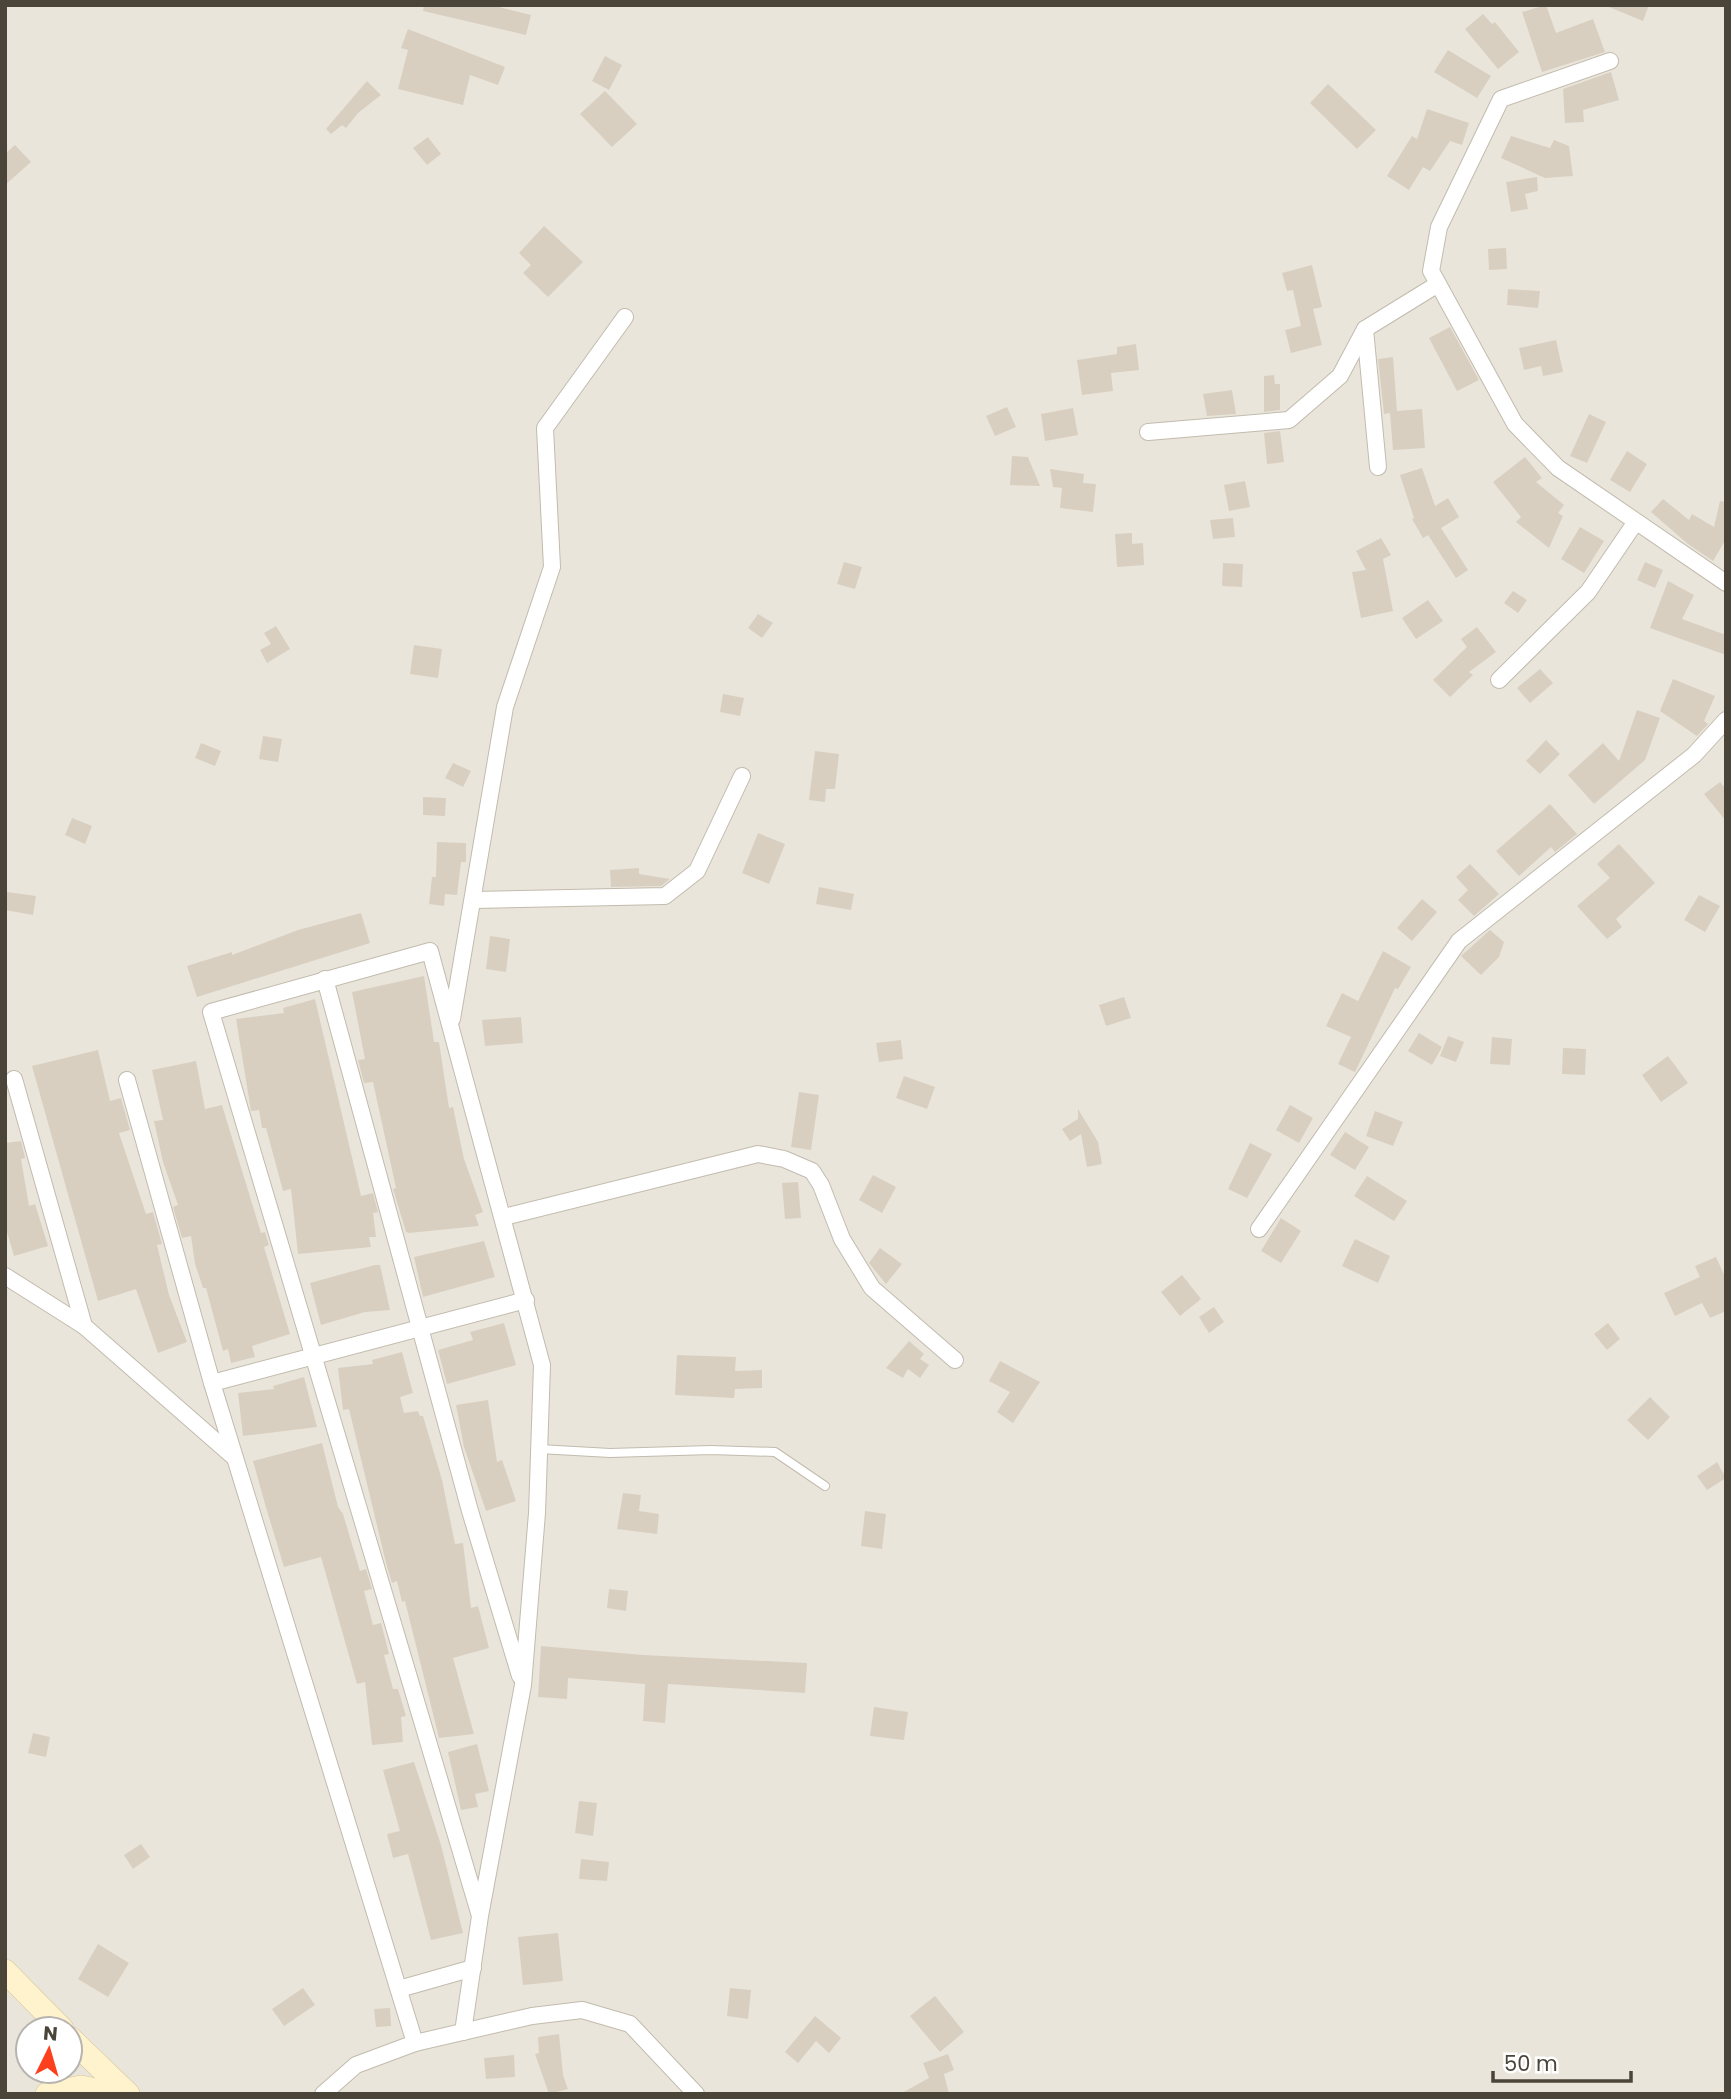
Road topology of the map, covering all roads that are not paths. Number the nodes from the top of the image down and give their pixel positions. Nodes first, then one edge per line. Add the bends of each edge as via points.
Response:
1 (1610, 61) dead end
2 (1438, 284) junction
3 (625, 317) dead end
4 (1365, 329) junction
5 (1148, 432) dead end
6 (1378, 467) dead end
7 (1635, 523) junction
8 (1726, 583) edge
9 (1499, 680) dead end
10 (1726, 720) edge
11 (742, 776) dead end
12 (474, 900) junction
13 (325, 979) junction
14 (451, 1023) junction
15 (14, 1079) dead end
16 (127, 1080) dead end
17 (504, 1217) junction
18 (1259, 1229) dead end
19 (5, 1276) edge
20 (526, 1300) junction
21 (84, 1326) junction
22 (422, 1328) junction
23 (314, 1355) junction
24 (955, 1360) dead end
25 (212, 1383) junction
26 (539, 1449) junction
27 (237, 1460) junction
28 (825, 1486) dead end
29 (523, 1685) junction
30 (480, 1916) junction
31 (473, 1968) junction
32 (5, 1971) edge
33 (399, 1989) junction
34 (48, 2015) edge
35 (463, 2032) junction
36 (415, 2043) junction
37 (84, 2052) edge
38 (47, 2094) edge
39 (115, 2094) edge
40 (128, 2094) edge
41 (323, 2094) edge
42 (696, 2094) edge

1 - 2 street via 1501,99 1439,227 1431,271
2 - 4 street
2 - 7 street via 1515,424 1558,468
3 - 12 street via 545,428 552,567 505,707
4 - 5 street via 1340,376 1289,420
4 - 6 street
7 - 8 street
7 - 9 street via 1588,592
10 - 18 street via 1694,755 1460,941
11 - 12 street via 697,871 665,896
12 - 14 street
13 - 14 street via 430,951
13 - 22 street
13 - 23 street via 211,1012
14 - 17 street
15 - 21 street
16 - 25 street
17 - 20 street
17 - 24 street via 758,1154 784,1159 812,1171 842,1239 872,1288
19 - 21 street
20 - 22 street
20 - 26 street via 542,1365
21 - 27 street
22 - 23 street
22 - 29 street via 470,1511
23 - 25 street
23 - 30 street
25 - 27 street
26 - 28 lane via 775,1452
26 - 29 street
27 - 33 street
29 - 30 street
30 - 31 street
31 - 33 street
31 - 35 street
32 - 34 main road
33 - 36 street
35 - 36 street
35 - 42 street via 582,2010 630,2024
36 - 41 street via 356,2065
37 - 40 main road
38 - 39 main road via 81,2088

